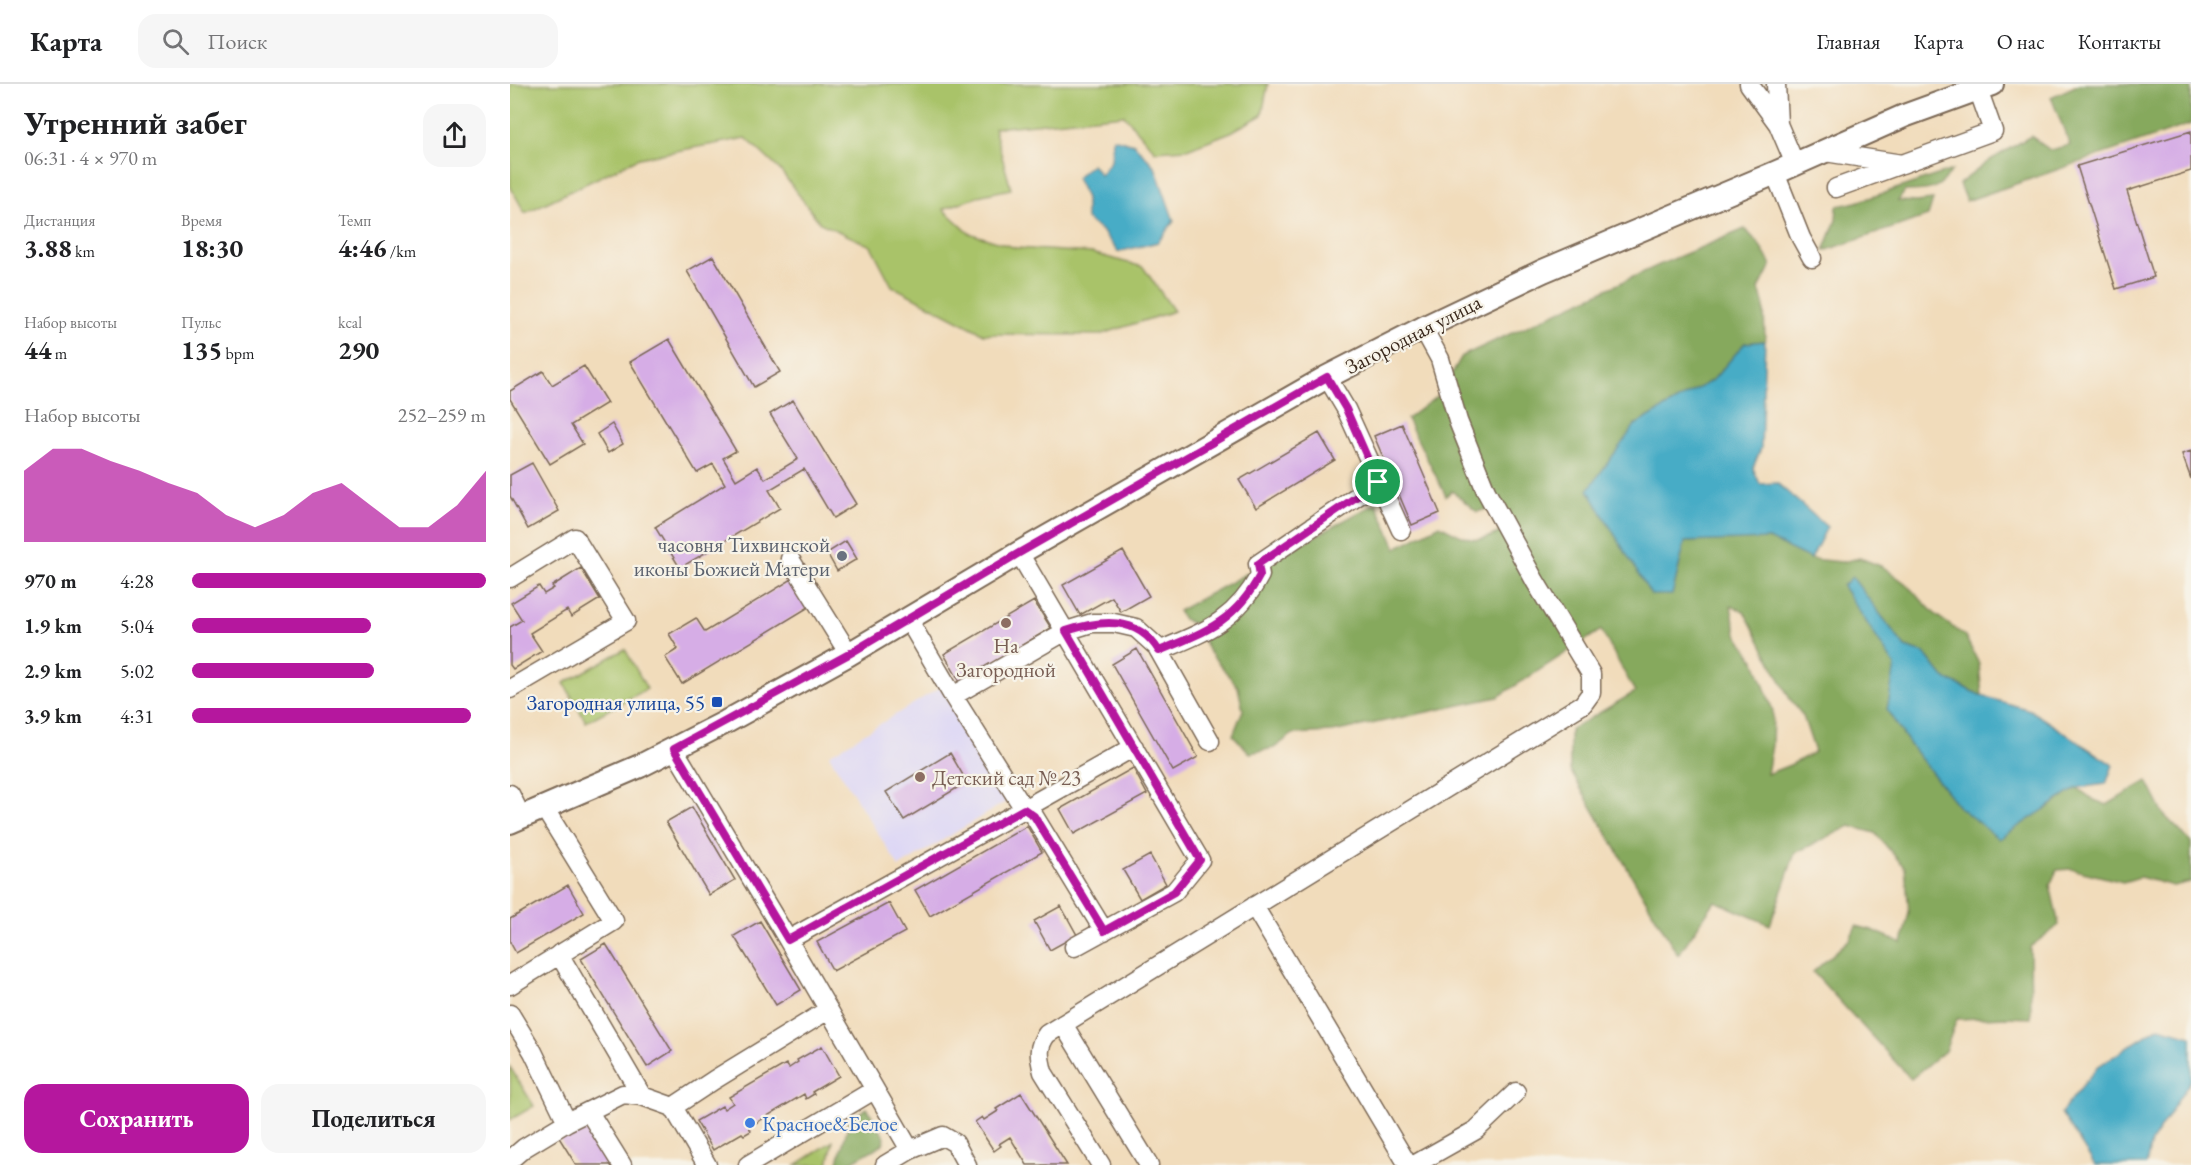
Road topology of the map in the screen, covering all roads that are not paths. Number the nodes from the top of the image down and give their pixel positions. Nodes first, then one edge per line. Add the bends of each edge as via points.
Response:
1 (1749, 84) edge
2 (1776, 84) edge
3 (1985, 87) edge
4 (1778, 124) junction
5 (1825, 152) junction
6 (1902, 164) junction
7 (1785, 169) junction
8 (1836, 188) dead end
9 (1812, 258) dead end
10 (1423, 328) junction
11 (1327, 377) junction
12 (1378, 482) junction
13 (1401, 530) dead end
14 (1019, 553) junction
15 (790, 560) dead end
16 (510, 578) edge
17 (908, 619) junction
18 (1066, 631) junction
19 (1159, 651) junction
20 (849, 654) junction
21 (510, 689) edge
22 (953, 696) junction
23 (1210, 741) dead end
24 (1134, 747) junction
25 (674, 749) junction
26 (510, 795) edge
27 (543, 806) junction
28 (1024, 809) junction
29 (516, 819) edge
30 (1254, 906) junction
31 (1104, 931) junction
32 (788, 940) junction
33 (1074, 947) dead end
34 (559, 954) junction
35 (510, 985) edge
36 (828, 1010) junction
37 (510, 1014) edge
38 (1063, 1024) junction
39 (874, 1090) junction
40 (1516, 1092) dead end
41 (642, 1096) junction
42 (673, 1107) junction
43 (589, 1112) junction
44 (567, 1122) junction
45 (910, 1150) junction
46 (510, 1160) edge
47 (622, 1165) edge
48 (707, 1165) edge
49 (748, 1165) edge
50 (885, 1165) edge
51 (967, 1165) edge
52 (1101, 1165) edge
53 (1149, 1165) edge
54 (1408, 1165) edge
55 (1414, 1165) edge

1 - 4 street
2 - 4 street
3 - 5 main road, Загородная улица via 1904,116
3 - 6 street via 1993,131
4 - 7 street
5 - 6 street
5 - 7 main road, Загородная улица
6 - 8 street
7 - 9 street via 1801,238
7 - 10 main road, Загородная улица via 1544,271
10 - 11 main road, Загородная улица
10 - 30 street via 1440,359 1458,421 1486,491 1591,674 1591,693 1582,704
11 - 12 street via 1346,409
11 - 14 main road, Загородная улица
12 - 13 street
12 - 19 street via 1258,564 1260,575 1237,610 1214,626
14 - 17 main road, Загородная улица
14 - 18 street
15 - 20 street
16 - 21 street via 575,538 626,621
17 - 20 main road, Загородная улица
17 - 22 street
18 - 19 street via 1092,623 1114,623 1136,628
18 - 22 street
18 - 24 street
19 - 23 street
20 - 25 main road, Загородная улица
22 - 28 street
24 - 28 street
24 - 31 street via 1200,860 1174,892
25 - 27 main road, Загородная улица
25 - 32 street
26 - 29 street
27 - 29 main road, Загородная улица
27 - 34 street via 614,921
28 - 31 street via 1034,816
28 - 32 street
30 - 38 street
30 - 54 street
31 - 33 street
32 - 36 street
34 - 35 street
34 - 41 street
36 - 39 street
36 - 42 street
37 - 44 street
38 - 52 street via 1039,1044 1043,1071
38 - 53 street
39 - 45 street
39 - 49 street
40 - 55 street via 1476,1130
41 - 42 street
41 - 43 street via 623,1094
42 - 48 street
43 - 44 street
43 - 47 street
44 - 46 street
45 - 50 street
45 - 51 street via 943,1136 955,1143

